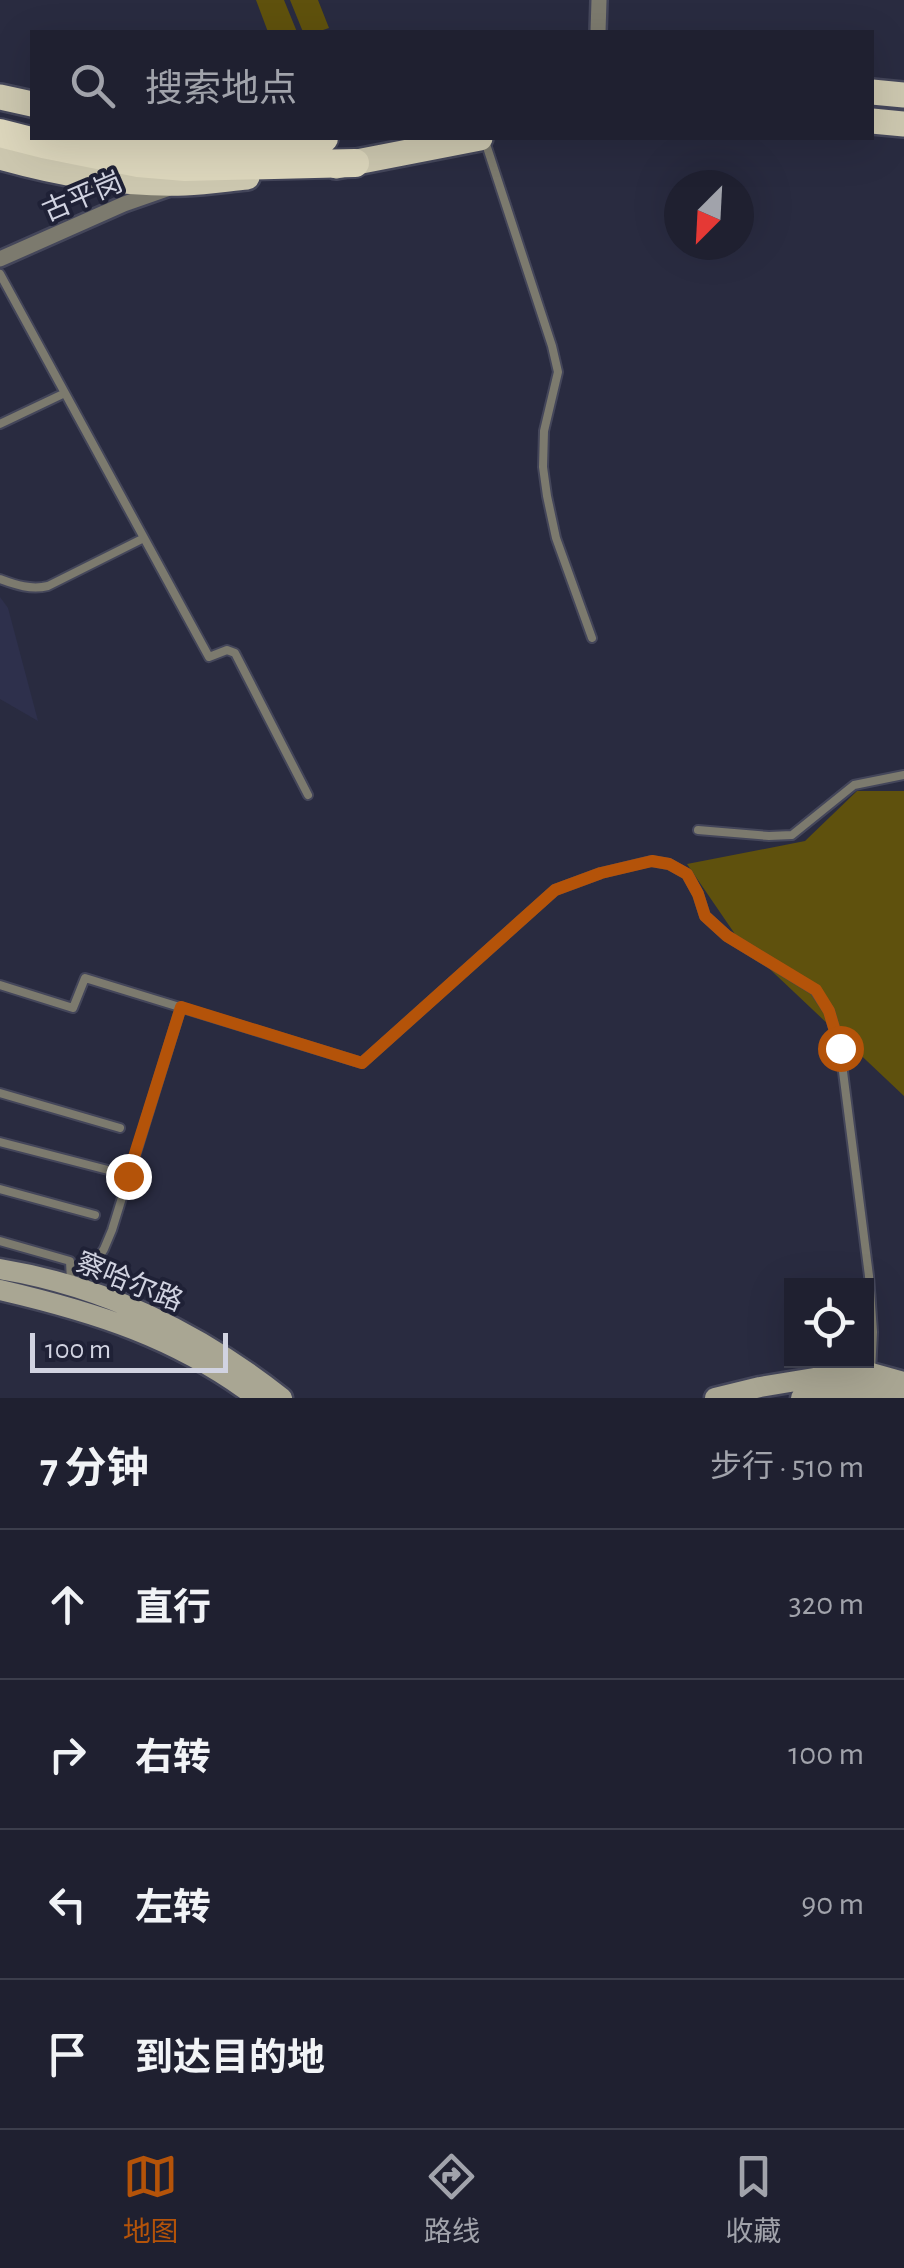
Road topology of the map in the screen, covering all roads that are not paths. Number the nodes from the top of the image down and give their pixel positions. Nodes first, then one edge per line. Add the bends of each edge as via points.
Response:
1 (599, 0) edge
2 (598, 30) edge
3 (874, 92) edge
4 (904, 95) edge
5 (0, 98) edge
6 (30, 104) edge
7 (0, 116) edge
8 (874, 121) edge
9 (30, 123) edge
10 (904, 124) edge
11 (0, 134) edge
12 (119, 140) edge
13 (306, 140) edge
14 (472, 140) edge
15 (483, 140) edge
16 (0, 157) edge
17 (355, 163) junction
18 (184, 183) junction
19 (0, 259) edge
20 (0, 274) edge
21 (10, 293) junction
22 (0, 298) edge
23 (65, 393) junction
24 (0, 424) edge
25 (144, 538) junction
26 (0, 580) edge
27 (592, 638) dead end
28 (904, 776) edge
29 (308, 795) dead end
30 (698, 830) dead end
31 (0, 986) edge
32 (181, 1007) junction
33 (0, 1093) edge
34 (120, 1128) dead end
35 (0, 1142) edge
36 (108, 1170) dead end
37 (0, 1189) edge
38 (94, 1215) dead end
39 (0, 1241) edge
40 (0, 1269) edge
41 (75, 1286) junction
42 (0, 1290) edge
43 (871, 1382) junction
44 (904, 1382) edge
45 (246, 1389) edge
46 (904, 1397) edge
47 (282, 1398) edge
48 (715, 1398) edge
49 (801, 1398) edge

1 - 2 street
3 - 4 main road
5 - 6 main road
7 - 9 highway
8 - 10 main road
11 - 17 highway via 184,167
12 - 13 highway via 179,147
14 - 17 main road
15 - 27 lane via 558,372 543,467 556,538
16 - 18 main road via 53,172
17 - 18 main road
18 - 19 street, 古平岗
20 - 21 lane
21 - 22 lane
21 - 23 lane
23 - 24 lane
23 - 25 lane
25 - 26 lane via 38,589
25 - 29 lane via 209,656 235,653
28 - 30 lane via 854,785 792,835
31 - 32 lane via 73,1008 84,978
32 - 41 lane via 112,1230
32 - 43 lane via 362,1063 555,890 631,864 669,864 687,874 705,916 816,990 829,1011 840,1048 869,1276
33 - 34 lane
35 - 36 lane
37 - 38 lane
39 - 41 lane via 70,1261
40 - 41 main road, 察哈尔路
41 - 45 main road, 察哈尔路 via 188,1334
42 - 45 main road, 察哈尔路 via 109,1318
43 - 44 main road
43 - 46 main road
43 - 48 main road via 814,1378
43 - 49 main road
45 - 47 main road, 察哈尔路

